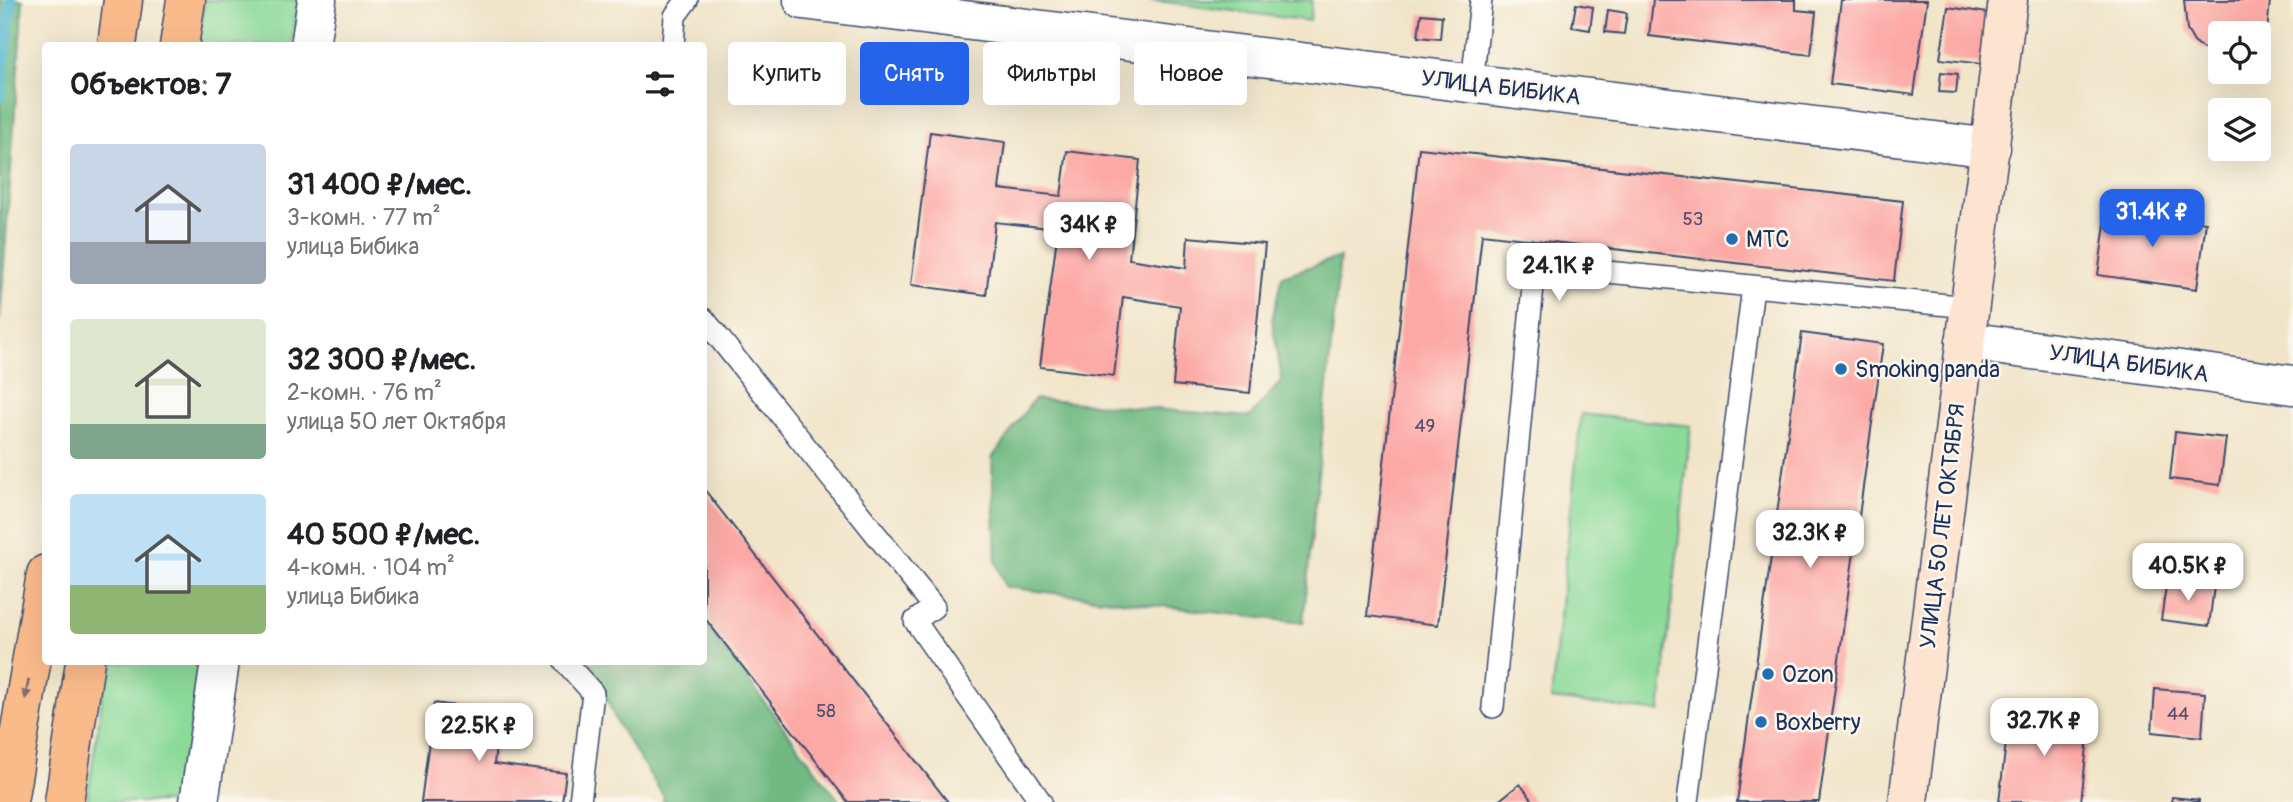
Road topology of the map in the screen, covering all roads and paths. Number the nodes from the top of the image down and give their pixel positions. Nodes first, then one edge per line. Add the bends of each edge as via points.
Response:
1 (123, 0) edge
2 (186, 0) edge
3 (317, 0) edge
4 (687, 0) edge
5 (803, 0) edge
6 (1481, 0) edge
7 (2008, 0) edge
8 (118, 42) edge
9 (180, 42) edge
10 (311, 42) edge
11 (673, 42) edge
12 (1472, 84) junction
13 (1991, 148) junction
14 (1754, 287) junction
15 (707, 323) edge
16 (1967, 324) junction
17 (2293, 385) edge
18 (42, 598) edge
19 (85, 665) edge
20 (220, 665) edge
21 (568, 665) edge
22 (1493, 707) dead end
23 (8, 802) edge
24 (64, 802) edge
25 (199, 802) edge
26 (580, 802) edge
27 (1041, 802) edge
28 (1688, 802) edge
29 (1908, 802) edge

1 - 8 highway
2 - 9 highway
3 - 10 street
4 - 11 lane via 675,16
5 - 12 street, УЛИЦА БИБИКА
6 - 12 lane
7 - 13 main road, УЛИЦА 50 ЛЕТ ОКТЯБРЯ
12 - 13 street, УЛИЦА БИБИКА
13 - 16 main road, УЛИЦА 50 ЛЕТ ОКТЯБРЯ
14 - 16 lane
14 - 22 lane via 1535,265
14 - 28 lane
15 - 27 lane via 934,607 915,621
16 - 17 street, УЛИЦА БИБИКА
16 - 29 main road, УЛИЦА 50 ЛЕТ ОКТЯБРЯ
18 -> 23 highway
19 - 24 highway
20 - 25 street
21 - 26 lane via 593,693

